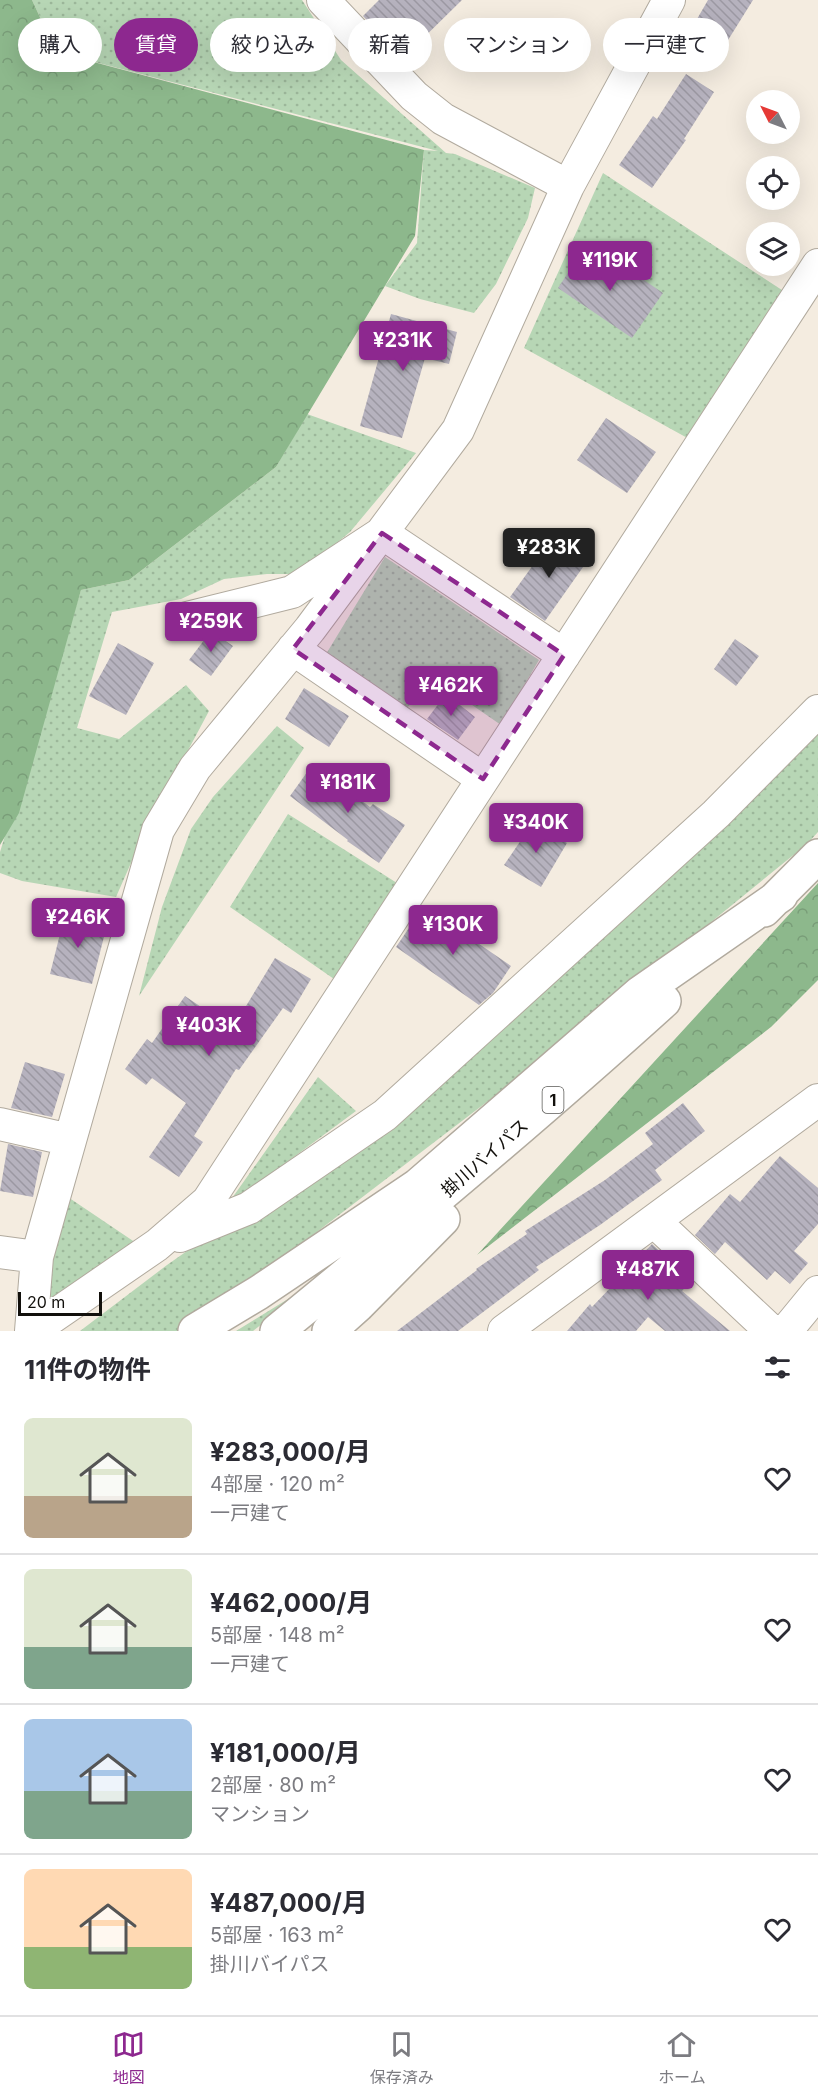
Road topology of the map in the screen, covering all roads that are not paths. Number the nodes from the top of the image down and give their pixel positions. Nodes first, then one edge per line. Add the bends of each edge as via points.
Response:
1 (322, 0) edge
2 (669, 0) edge
3 (568, 186) junction
4 (818, 265) edge
5 (382, 532) junction
6 (187, 618) dead end
7 (293, 650) junction
8 (564, 655) junction
9 (818, 711) edge
10 (483, 779) junction
11 (818, 856) edge
12 (780, 895) junction
13 (595, 1064) junction
14 (818, 1100) edge
15 (0, 1124) edge
16 (70, 1140) junction
17 (654, 1221) junction
18 (157, 1245) junction
19 (0, 1252) edge
20 (37, 1257) junction
21 (818, 1292) edge
22 (31, 1331) edge
23 (195, 1331) edge
24 (277, 1331) edge
25 (329, 1331) edge
26 (504, 1331) edge
27 (771, 1331) edge
28 (786, 1331) edge

1 - 3 street via 414,96 443,119
2 - 3 street
3 - 5 street via 458,430
4 - 8 street
5 - 6 street via 292,592
5 - 7 street
5 - 8 street
7 - 10 street
7 - 16 street via 195,768 158,830
8 - 10 street
9 - 18 street via 716,814 385,1115 249,1208
10 - 18 street via 208,1201
11 - 12 highway, 掛川バイパス / 1
12 - 13 highway, 掛川バイパス / 1
12 - 23 highway via 640,993 417,1186
13 - 24 highway, 掛川バイパス / 1
13 - 25 highway
14 - 17 street
15 - 16 street
16 - 20 street
17 - 26 street
17 - 27 street
18 - 22 street
19 - 20 street
20 - 22 street
21 - 28 street

